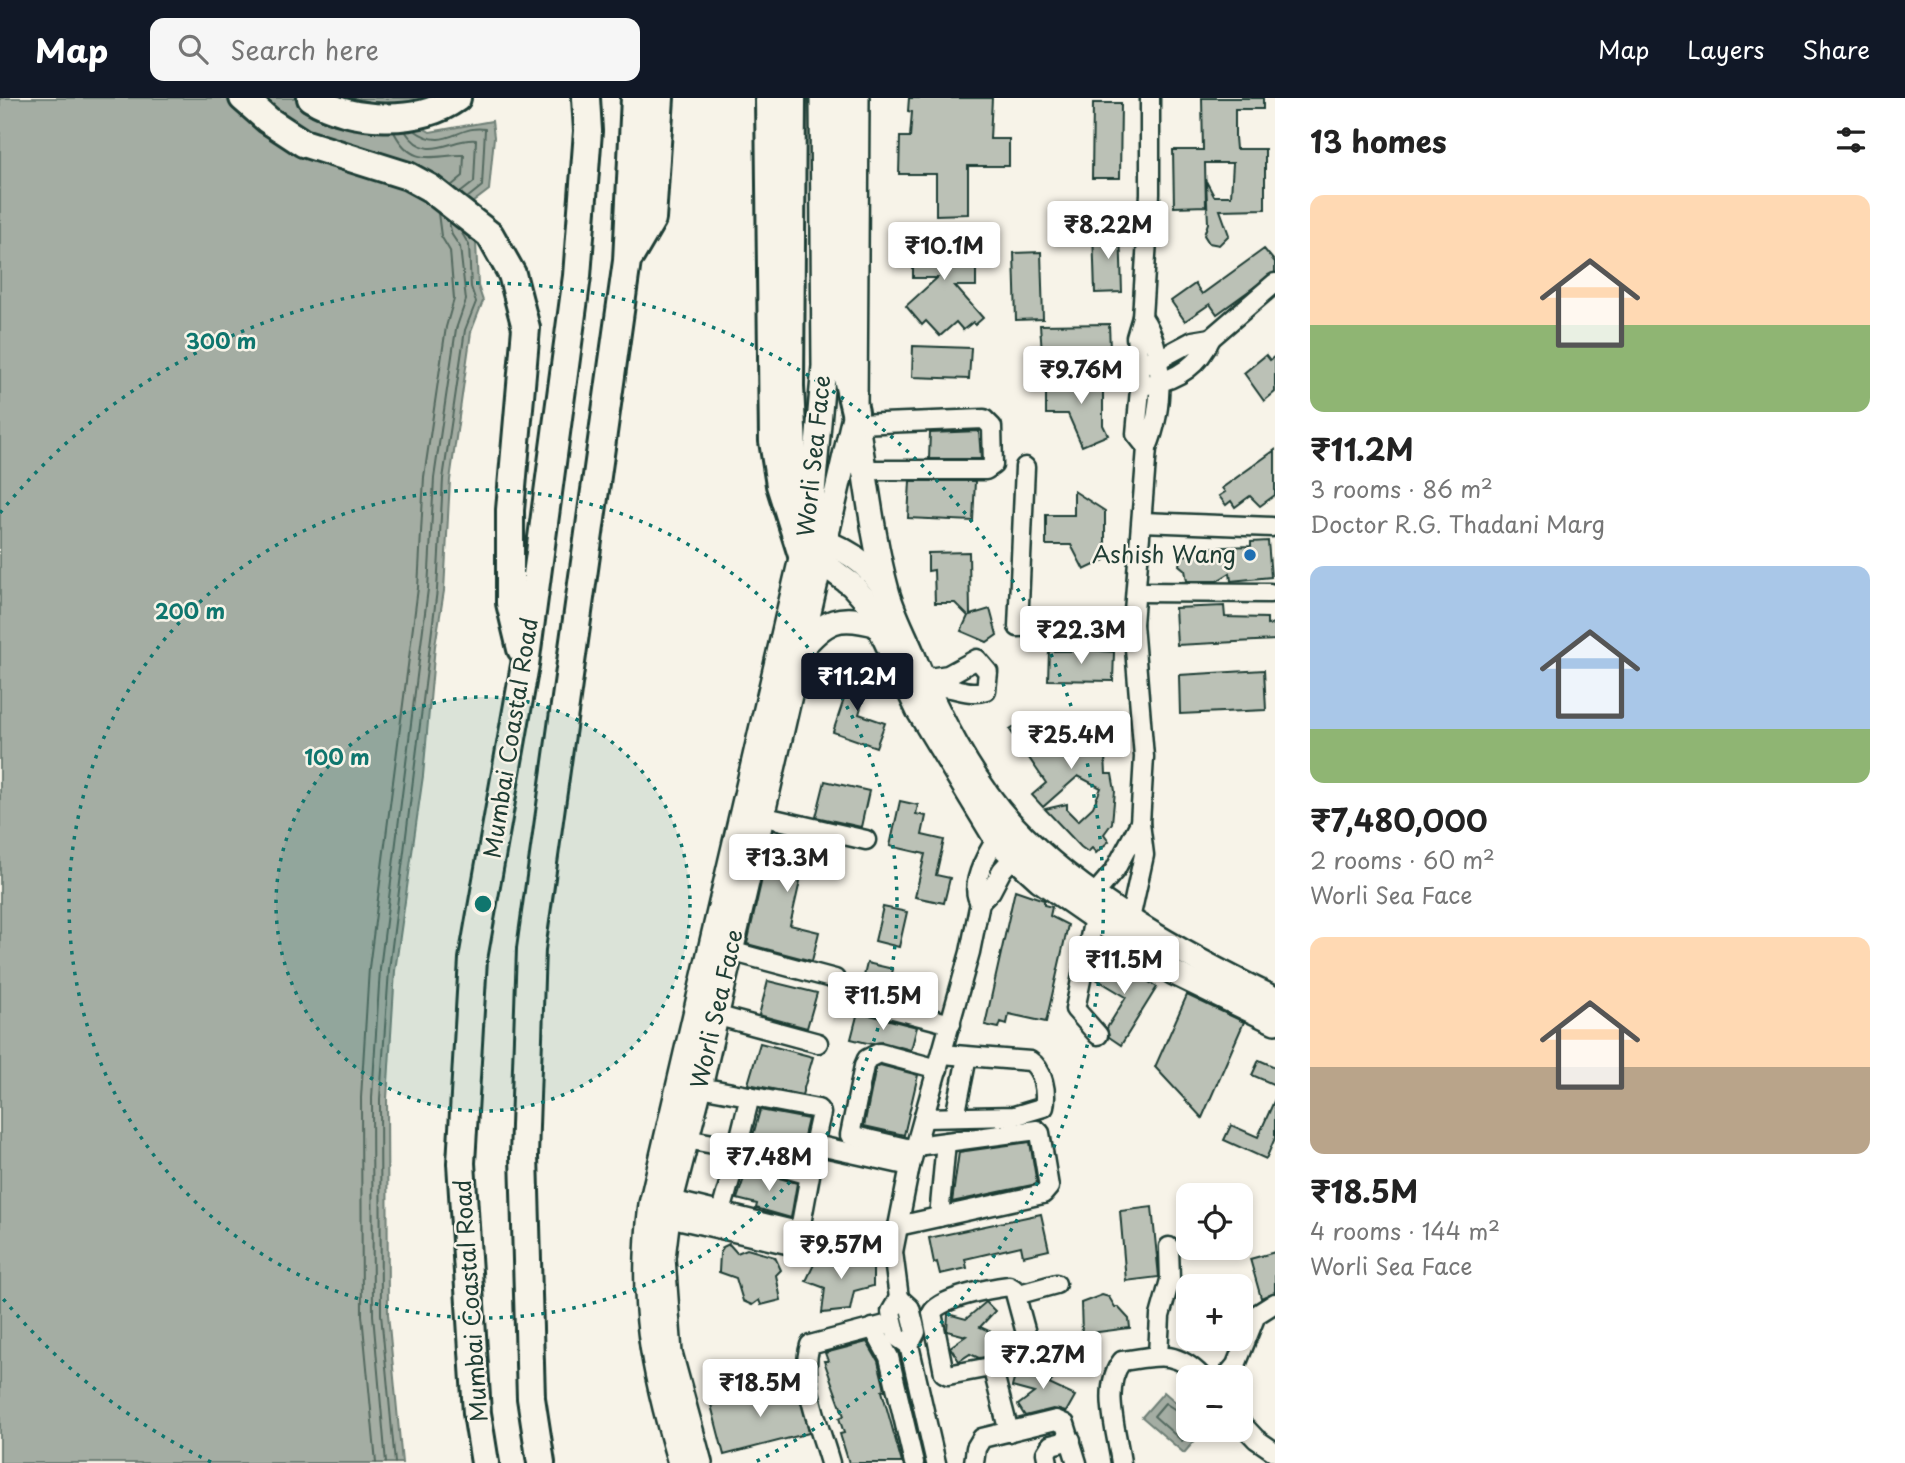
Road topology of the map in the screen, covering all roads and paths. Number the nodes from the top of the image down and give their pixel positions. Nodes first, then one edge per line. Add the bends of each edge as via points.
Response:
1 (243, 98) edge
2 (311, 98) edge
3 (457, 98) edge
4 (586, 98) edge
5 (635, 98) edge
6 (660, 98) edge
7 (769, 98) edge
8 (792, 98) edge
9 (822, 98) edge
10 (839, 98) edge
11 (857, 98) edge
12 (1150, 98) edge
13 (627, 261) junction
14 (1275, 283) edge
15 (1210, 338) junction
16 (1148, 365) junction
17 (1150, 385) junction
18 (856, 418) junction
19 (1025, 467) dead end
20 (865, 470) junction
21 (1142, 522) junction
22 (1272, 527) dead end
23 (813, 542) junction
24 (887, 591) junction
25 (1137, 592) junction
26 (1270, 593) dead end
27 (1133, 624) junction
28 (878, 625) junction
29 (799, 650) junction
30 (525, 665) junction
31 (950, 749) junction
32 (761, 816) junction
33 (1140, 823) junction
34 (1003, 831) junction
35 (866, 840) dead end
36 (1030, 841) junction
37 (1013, 856) junction
38 (980, 902) junction
39 (1090, 906) junction
40 (1125, 927) junction
41 (730, 951) junction
42 (835, 979) dead end
43 (855, 999) dead end
44 (1275, 999) edge
45 (715, 1015) junction
46 (1275, 1022) edge
47 (951, 1024) junction
48 (1098, 1035) dead end
49 (818, 1043) dead end
50 (967, 1056) junction
51 (935, 1063) junction
52 (700, 1087) junction
53 (750, 1096) junction
54 (955, 1117) junction
55 (924, 1118) junction
56 (686, 1139) junction
57 (946, 1142) junction
58 (824, 1147) dead end
59 (737, 1149) junction
60 (911, 1152) junction
61 (670, 1209) junction
62 (721, 1212) junction
63 (939, 1217) junction
64 (898, 1226) junction
65 (1169, 1247) dead end
66 (893, 1252) junction
67 (1056, 1284) dead end
68 (1016, 1295) junction
69 (899, 1298) junction
70 (1275, 1303) edge
71 (893, 1323) junction
72 (873, 1328) junction
73 (937, 1342) junction
74 (909, 1347) junction
75 (1158, 1356) junction
76 (1190, 1365) edge
77 (1236, 1365) edge
78 (993, 1370) junction
79 (1009, 1432) junction
80 (1253, 1436) edge
81 (1071, 1440) junction
82 (1275, 1451) edge
83 (485, 1463) edge
84 (541, 1463) edge
85 (680, 1463) edge
86 (700, 1463) edge
87 (831, 1463) edge
88 (914, 1463) edge
89 (936, 1463) edge
90 (974, 1463) edge
91 (1048, 1463) edge
92 (1077, 1463) edge
93 (1121, 1463) edge

1 - 30 highway via 303,143 408,176 430,188 489,235 512,274 526,328 510,510 510,603
2 - 3 highway via 329,109 385,118 442,109
4 - 30 highway, Mumbai Coastal Road via 588,131 577,276
5 - 13 highway, Mumbai Coastal Road
6 - 13 highway via 652,219
7 - 23 highway via 773,441 780,485
8 - 23 highway via 790,386 794,467
9 - 23 main road, Worli Sea Face via 824,366
10 - 18 highway via 839,344
11 - 18 main road, Worli Sea Face
12 - 16 street via 1150,194 1142,317 1136,337
13 - 84 highway, Mumbai Coastal Road via 531,949 524,1156 531,1398
14 - 15 street
15 - 16 street via 1193,341
15 - 17 street via 1204,354 1172,380
16 - 17 street
17 - 21 street via 1155,429 1147,448
18 - 20 main road
18 - 20 street via 984,419 992,427 993,465 986,470
18 - 23 main road, Worli Sea Face
19 - 27 street via 1018,627
20 - 24 main road
21 - 22 street
21 - 25 street
23 - 24 main road via 857,556
23 - 28 main road via 868,603
23 - 29 main road, Worli Sea Face
23 - 85 main road, Worli Sea Face via 651,1204 644,1257 646,1313 659,1389
24 - 31 main road
25 - 26 street
25 - 27 street
27 - 33 street via 1144,757
28 - 29 main road via 837,619
28 - 31 main road via 918,710
29 - 32 main road, Worli Sea Face
30 - 83 highway, Mumbai Coastal Road via 473,959 461,1163 477,1413
31 - 34 main road
32 - 35 street
32 - 41 main road, Worli Sea Face
33 - 39 street
33 - 40 street via 1144,855
34 - 36 main road
34 - 37 main road
34 - 38 street via 978,880
36 - 37 street
36 - 39 main road
37 - 38 street
37 - 39 main road
38 - 47 street
39 - 40 main road
39 - 48 street via 1075,1009
40 - 44 main road
40 - 46 main road via 1174,973
41 - 42 street
41 - 45 main road, Worli Sea Face
43 - 47 street
45 - 49 street
45 - 52 main road, Worli Sea Face
47 - 51 street
50 - 51 street
50 - 54 street
50 - 54 street via 1034,1063 1042,1077 1046,1102 1040,1110 1014,1116
51 - 55 street
51 - 60 street
51 - 60 street via 879,1053 864,1066 850,1135
52 - 53 street
52 - 56 main road, Worli Sea Face
53 - 59 street
53 - 59 street via 820,1110 811,1158 800,1161
54 - 55 street
55 - 60 street
56 - 59 street
56 - 61 main road, Worli Sea Face
57 - 60 street
57 - 63 street
57 - 63 street via 1037,1130 1049,1187 1043,1194
58 - 60 street
60 - 64 street
61 - 62 street
61 - 66 street via 791,1245
61 - 86 main road, Worli Sea Face via 663,1258 666,1322 680,1395
62 - 62 street via 795,1229 801,1224 810,1175 740,1158
63 - 64 street
64 - 66 street
65 - 75 street via 1170,1280 1160,1316
66 - 69 street
67 - 68 street
68 - 73 street via 1005,1286 935,1307
68 - 78 street via 1030,1348 1022,1358
69 - 71 street via 891,1312
69 - 74 street via 911,1308 916,1332
70 - 77 street via 1256,1315
71 - 72 street
71 - 74 street via 897,1337
72 - 87 street via 810,1345 806,1364 810,1392
72 - 88 street via 889,1357
73 - 74 street
73 - 78 street via 946,1374 985,1367
74 - 89 street
75 - 76 street
75 - 93 street via 1122,1361 1114,1371 1110,1387
78 - 79 street
79 - 81 street via 1060,1420
79 - 90 street via 982,1438
80 - 82 street
81 - 91 street via 1051,1445 1046,1453
81 - 92 street

